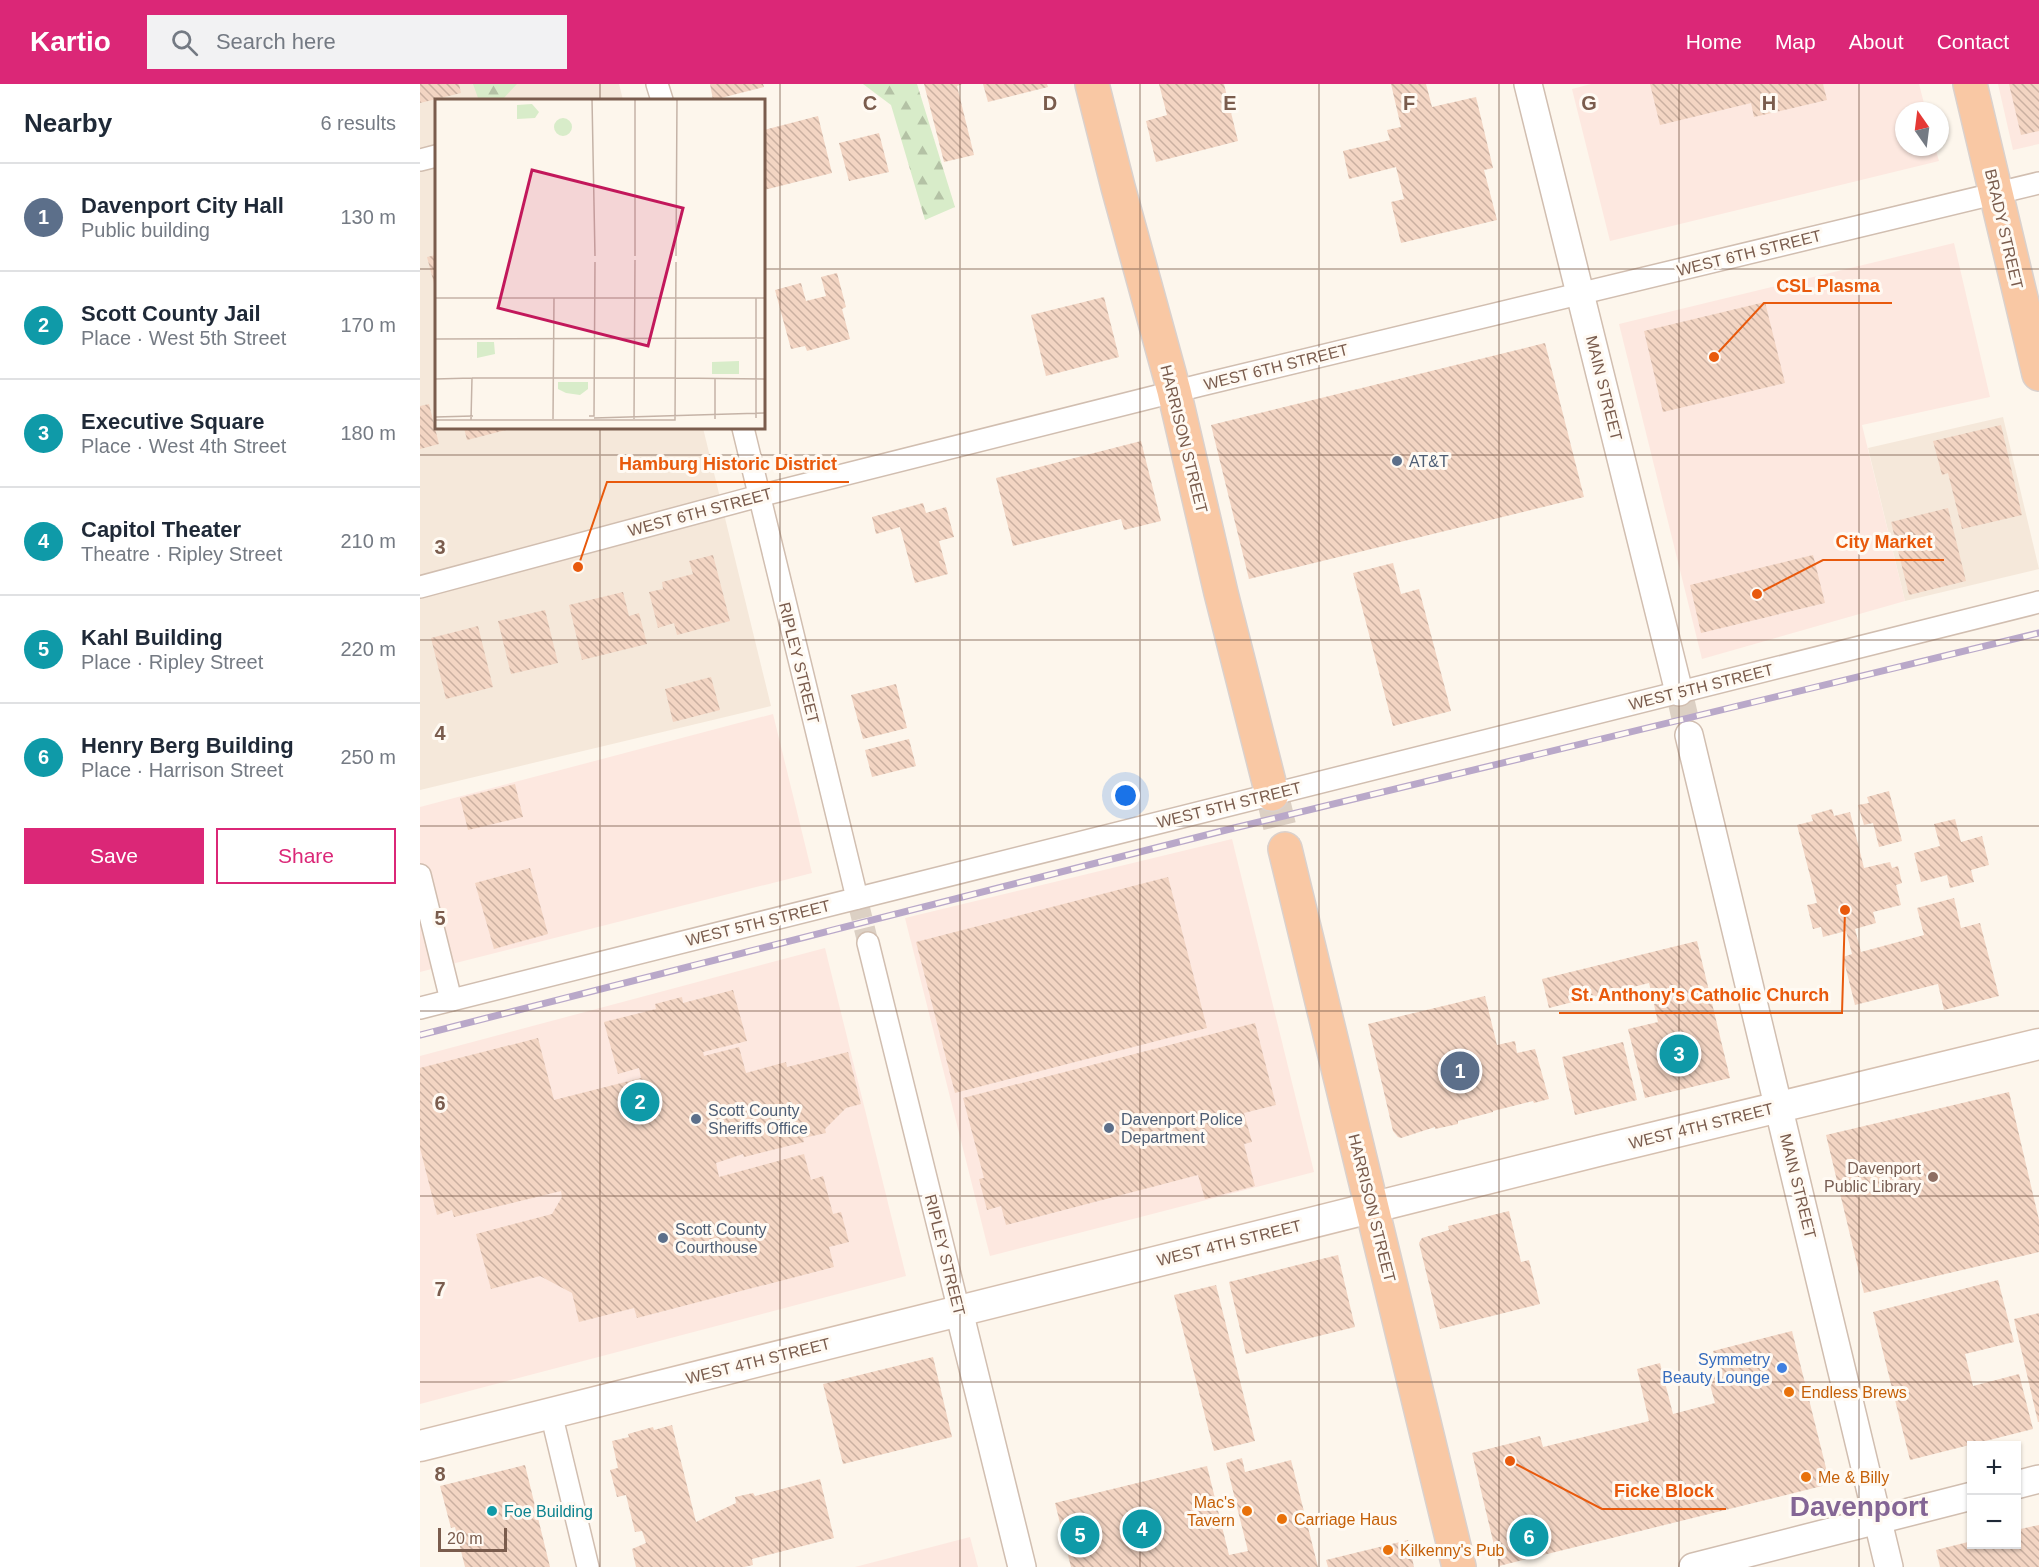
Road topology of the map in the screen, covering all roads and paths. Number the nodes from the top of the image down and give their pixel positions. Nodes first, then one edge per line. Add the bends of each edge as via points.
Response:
1 (1092, 84) edge
2 (1528, 84) edge
3 (1970, 84) edge
4 (435, 156) edge
5 (420, 160) edge
6 (2039, 183) edge
7 (1996, 194) junction
8 (1580, 294) junction
9 (2039, 374) edge
10 (1174, 392) junction
11 (743, 429) edge
12 (759, 496) junction
13 (420, 587) edge
14 (2039, 602) edge
15 (1679, 692) junction
16 (1689, 735) tunnel mouth
17 (1272, 794) junction
18 (1285, 849) tunnel mouth
19 (420, 875) edge
20 (857, 898) junction
21 (868, 943) tunnel mouth
22 (451, 1000) junction
23 (420, 1008) edge
24 (2039, 1044) edge
25 (1779, 1107) junction
26 (1371, 1208) junction
27 (959, 1311) junction
28 (551, 1413) junction
29 (420, 1446) edge
30 (2039, 1479) edge
31 (2021, 1484) edge
32 (1967, 1497) edge
33 (1878, 1520) junction
34 (588, 1567) edge
35 (1022, 1567) edge
36 (1459, 1567) edge
37 (1693, 1567) edge
38 (1889, 1567) edge

1 - 10 highway, HARRISON STREET
2 - 8 street, MAIN STREET
3 - 7 highway, BRADY STREET
4 - 5 street
6 - 7 street, WEST 6TH STREET
7 - 8 street, WEST 6TH STREET
7 - 9 highway, BRADY STREET
8 - 10 street, WEST 6TH STREET
8 - 15 street, MAIN STREET
10 - 12 street, WEST 6TH STREET
10 - 17 highway, HARRISON STREET
11 - 12 street, RIPLEY STREET
12 - 13 street, WEST 6TH STREET
12 - 20 street, RIPLEY STREET
14 - 15 street, WEST 5TH STREET
15 - 17 street, WEST 5TH STREET
16 - 25 street, MAIN STREET
17 - 20 street, WEST 5TH STREET
18 - 26 highway, HARRISON STREET
19 - 22 street
20 - 22 street, WEST 5TH STREET
21 - 27 street, RIPLEY STREET
22 - 23 street, WEST 5TH STREET
24 - 25 main road, WEST 4TH STREET
25 - 26 main road, WEST 4TH STREET
25 - 33 street, MAIN STREET
26 - 27 main road, WEST 4TH STREET
26 - 36 highway, HARRISON STREET
27 - 28 main road, WEST 4TH STREET
27 - 35 street, RIPLEY STREET
28 - 29 main road, WEST 4TH STREET
28 - 34 street
30 - 31 street
32 - 33 street
33 - 37 street
33 - 38 street, MAIN STREET

